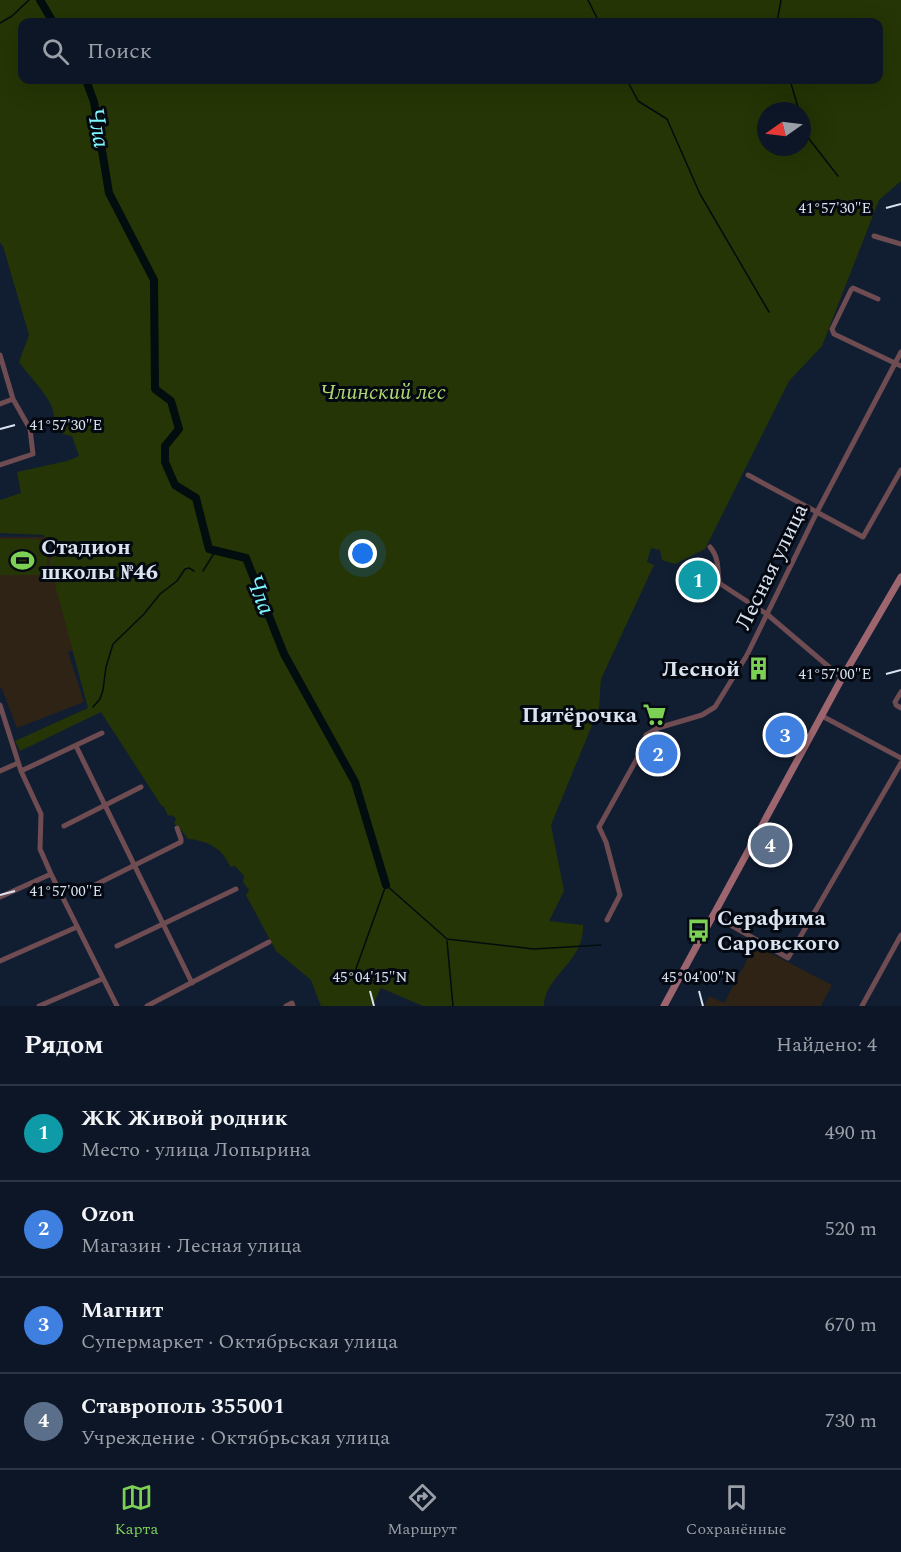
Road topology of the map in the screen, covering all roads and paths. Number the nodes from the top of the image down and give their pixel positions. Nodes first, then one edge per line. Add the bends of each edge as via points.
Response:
1 (874, 236) dead end
2 (901, 244) edge
3 (878, 299) dead end
4 (901, 352) edge
5 (0, 355) edge
6 (1, 365) edge
7 (898, 365) edge
8 (13, 399) junction
9 (0, 404) edge
10 (0, 465) edge
11 (901, 470) edge
12 (748, 475) dead end
13 (817, 512) junction
14 (710, 547) dead end
15 (901, 577) edge
16 (768, 615) junction
17 (842, 678) junction
18 (901, 692) edge
19 (901, 708) edge
20 (1, 709) edge
21 (822, 716) junction
22 (102, 733) dead end
23 (76, 746) junction
24 (901, 758) edge
25 (18, 763) junction
26 (901, 763) edge
27 (0, 771) edge
28 (21, 771) junction
29 (141, 787) dead end
30 (105, 806) junction
31 (64, 826) dead end
32 (177, 828) dead end
33 (134, 866) junction
34 (51, 874) junction
35 (87, 889) dead end
36 (236, 889) dead end
37 (0, 897) edge
38 (713, 915) junction
39 (607, 920) dead end
40 (163, 925) junction
41 (77, 927) junction
42 (901, 935) edge
43 (269, 942) dead end
44 (117, 946) dead end
45 (0, 961) edge
46 (102, 979) junction
47 (192, 983) junction
48 (39, 1006) edge
49 (117, 1006) edge
50 (147, 1006) edge
51 (664, 1006) edge
52 (862, 1006) edge

1 - 2 street
3 - 7 street via 853,288 832,329 834,334
4 - 7 street, Лесная улица
5 - 6 street
6 - 8 street
7 - 13 street, Лесная улица
8 - 9 street
8 - 10 street via 30,429 33,454
11 - 13 street via 863,537
12 - 13 street
13 - 16 street, Лесная улица
14 - 16 street via 717,560 719,583
15 - 17 main road
16 - 17 street
16 - 39 street, Лесная улица via 715,707 646,735 600,827 620,895
17 - 21 main road
18 - 19 street via 895,702
20 - 25 street
21 - 24 street
21 - 38 main road
22 - 23 street
23 - 28 street
23 - 30 street
25 - 27 street
25 - 28 street
26 - 38 street via 788,958
28 - 34 street via 41,814 40,849
29 - 30 street
30 - 31 street
30 - 33 street
32 - 33 street via 181,842
33 - 35 street
33 - 40 street
34 - 37 street
34 - 41 street
36 - 40 street
38 - 51 main road
40 - 44 street
40 - 47 street
41 - 45 street
41 - 46 street
42 - 52 street
43 - 47 street
46 - 48 street
46 - 49 street
47 - 50 street

